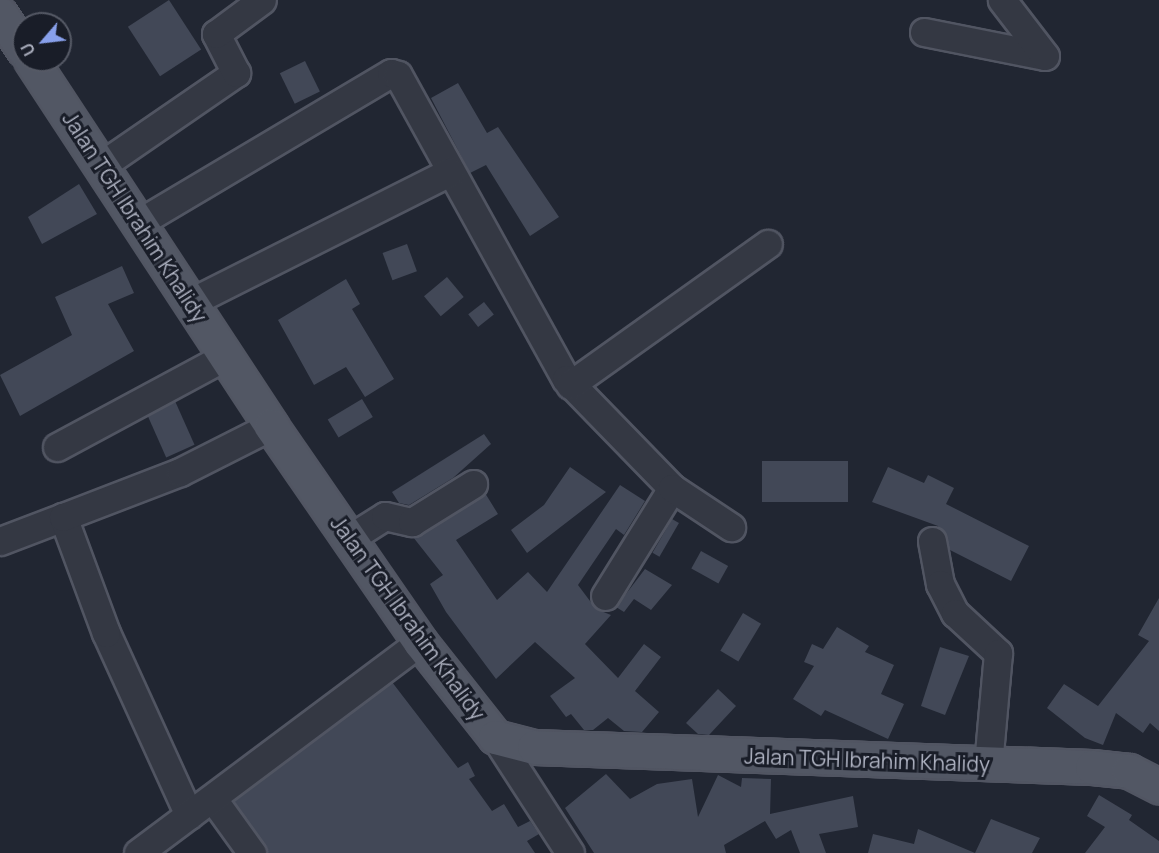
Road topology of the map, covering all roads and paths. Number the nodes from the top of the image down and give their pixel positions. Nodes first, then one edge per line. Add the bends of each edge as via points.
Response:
1 (262, 0) edge
2 (1002, 0) edge
3 (0, 14) edge
4 (12, 32) edge
5 (924, 32) dead end
6 (39, 72) edge
7 (102, 165) junction
8 (450, 172) junction
9 (140, 222) junction
10 (768, 244) dead end
11 (191, 302) junction
12 (226, 356) junction
13 (570, 386) junction
14 (271, 426) junction
15 (57, 447) dead end
16 (474, 484) dead end
17 (672, 488) junction
18 (63, 518) junction
19 (731, 527) dead end
20 (350, 538) junction
21 (0, 541) edge
22 (932, 541) dead end
23 (605, 596) dead end
24 (420, 642) junction
25 (495, 737) junction
26 (988, 764) junction
27 (1159, 786) edge
28 (213, 799) junction
29 (189, 815) junction
30 (138, 853) edge
31 (252, 853) edge
32 (570, 853) edge

1 - 7 street via 216,34 236,73
2 - 5 street via 1046,56
3 - 4 main road
6 - 7 main road, Jalan TGH Ibrahim Khalidy
7 - 9 main road, Jalan TGH Ibrahim Khalidy
8 - 9 street via 398,75 391,73
8 - 11 street
8 - 13 street
9 - 11 main road, Jalan TGH Ibrahim Khalidy
10 - 13 street
11 - 12 main road, Jalan TGH Ibrahim Khalidy
12 - 14 main road, Jalan TGH Ibrahim Khalidy
12 - 15 street
13 - 17 street
14 - 18 street via 180,472
14 - 20 main road, Jalan TGH Ibrahim Khalidy
16 - 20 street via 412,522 385,516
17 - 19 street
17 - 23 street
18 - 21 street
18 - 29 street via 106,633
20 - 24 main road, Jalan TGH Ibrahim Khalidy
22 - 26 street via 940,584 955,613 998,653
24 - 25 main road, Jalan TGH Ibrahim Khalidy
24 - 28 street
25 - 26 main road, Jalan TGH Ibrahim Khalidy via 534,747
25 - 32 street
26 - 27 main road, Jalan TGH Ibrahim Khalidy via 1120,770
28 - 29 street
28 - 31 street
29 - 30 street

